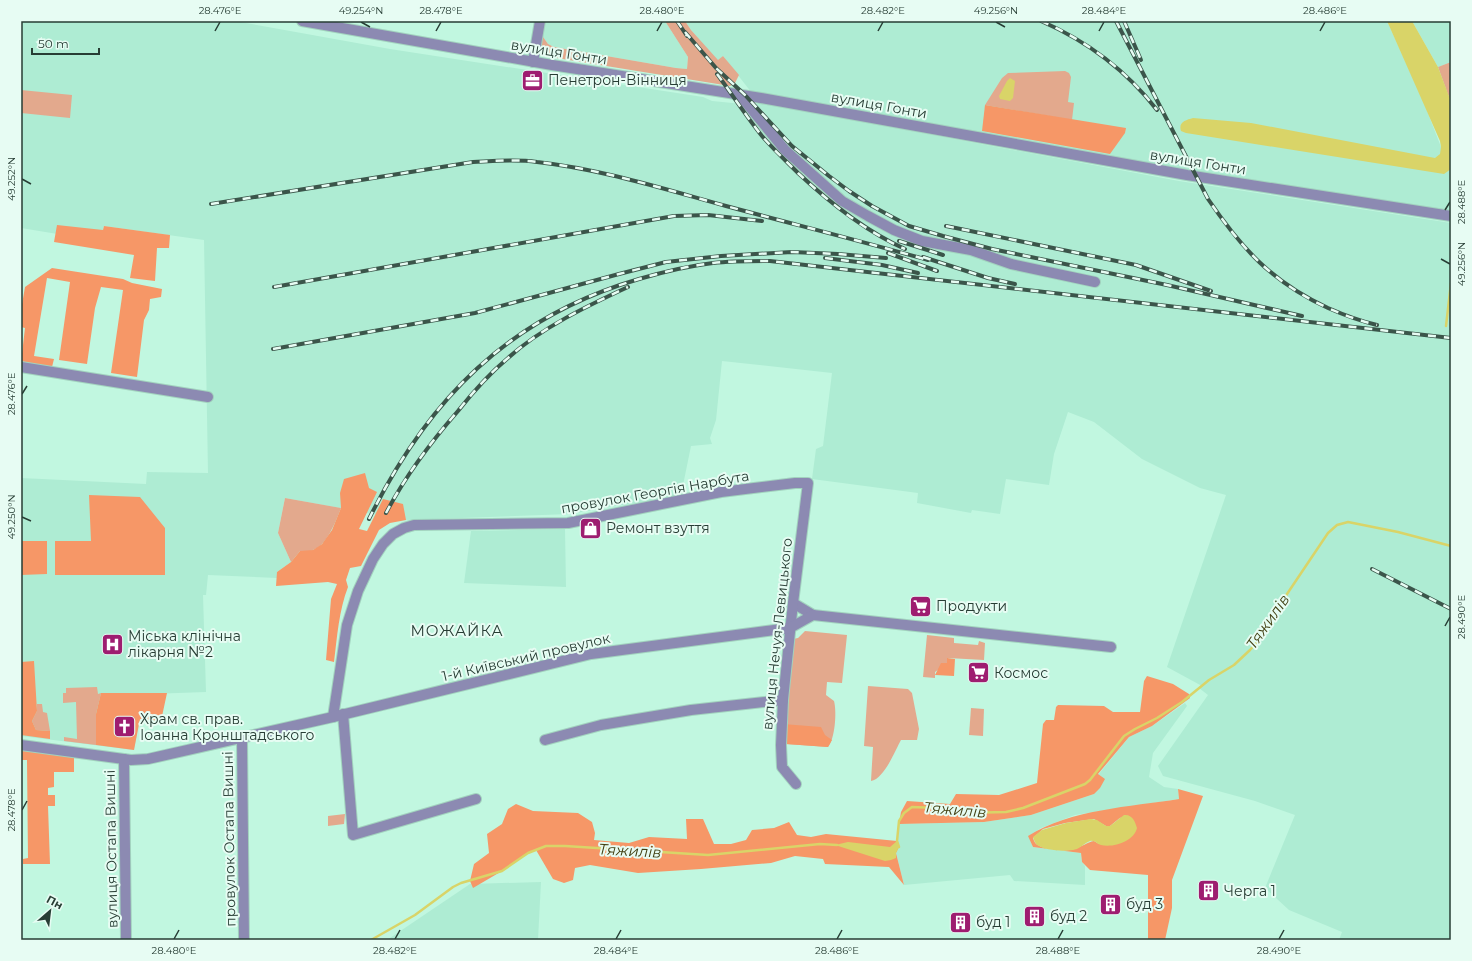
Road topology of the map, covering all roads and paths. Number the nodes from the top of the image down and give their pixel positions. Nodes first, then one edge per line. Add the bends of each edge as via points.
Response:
1 (302, 21) edge
2 (540, 21) edge
3 (340, 24) edge
4 (533, 62) junction
5 (739, 94) junction
6 (1451, 216) edge
7 (1095, 282) dead end
8 (21, 367) edge
9 (208, 397) dead end
10 (808, 483) joint
11 (793, 603) junction
12 (812, 615) junction
13 (790, 628) junction
14 (1111, 647) dead end
15 (783, 700) junction
16 (343, 714) junction
17 (333, 717) junction
18 (242, 738) junction
19 (545, 740) dead end
20 (21, 744) edge
21 (124, 758) junction
22 (796, 784) dead end
23 (476, 799) dead end
24 (126, 940) edge
25 (244, 940) edge

1 - 3 street, вулиця Гонти
2 - 4 street
3 - 4 street, вулиця Гонти
4 - 5 street, вулиця Гонти
5 - 6 street, вулиця Гонти via 1187,175
5 - 7 street via 785,150 842,201 894,230 922,241 971,250 1011,264
8 - 9 street
10 - 11 street, вулиця Нечуя-Левицького
10 - 17 street, провулок Георгія Нарбута via 721,492 568,523 414,525 404,528 393,534 377,554 353,605 344,643
11 - 12 street
11 - 13 street, вулиця Нечуя-Левицького
12 - 13 street, 1-й Київський провулок
12 - 14 street
13 - 15 street, вулиця Нечуя-Левицького
13 - 16 street, 1-й Київський провулок via 591,654
15 - 19 street via 692,710 601,725
15 - 22 street, вулиця Нечуя-Левицького via 782,767
16 - 17 street, 1-й Київський провулок
16 - 23 street via 353,835
17 - 18 street, 1-й Київський провулок
18 - 21 street, 1-й Київський провулок via 148,759
18 - 25 street, провулок Остапа Вишні
20 - 21 street, 1-й Київський провулок
21 - 24 street, вулиця Остапа Вишні

